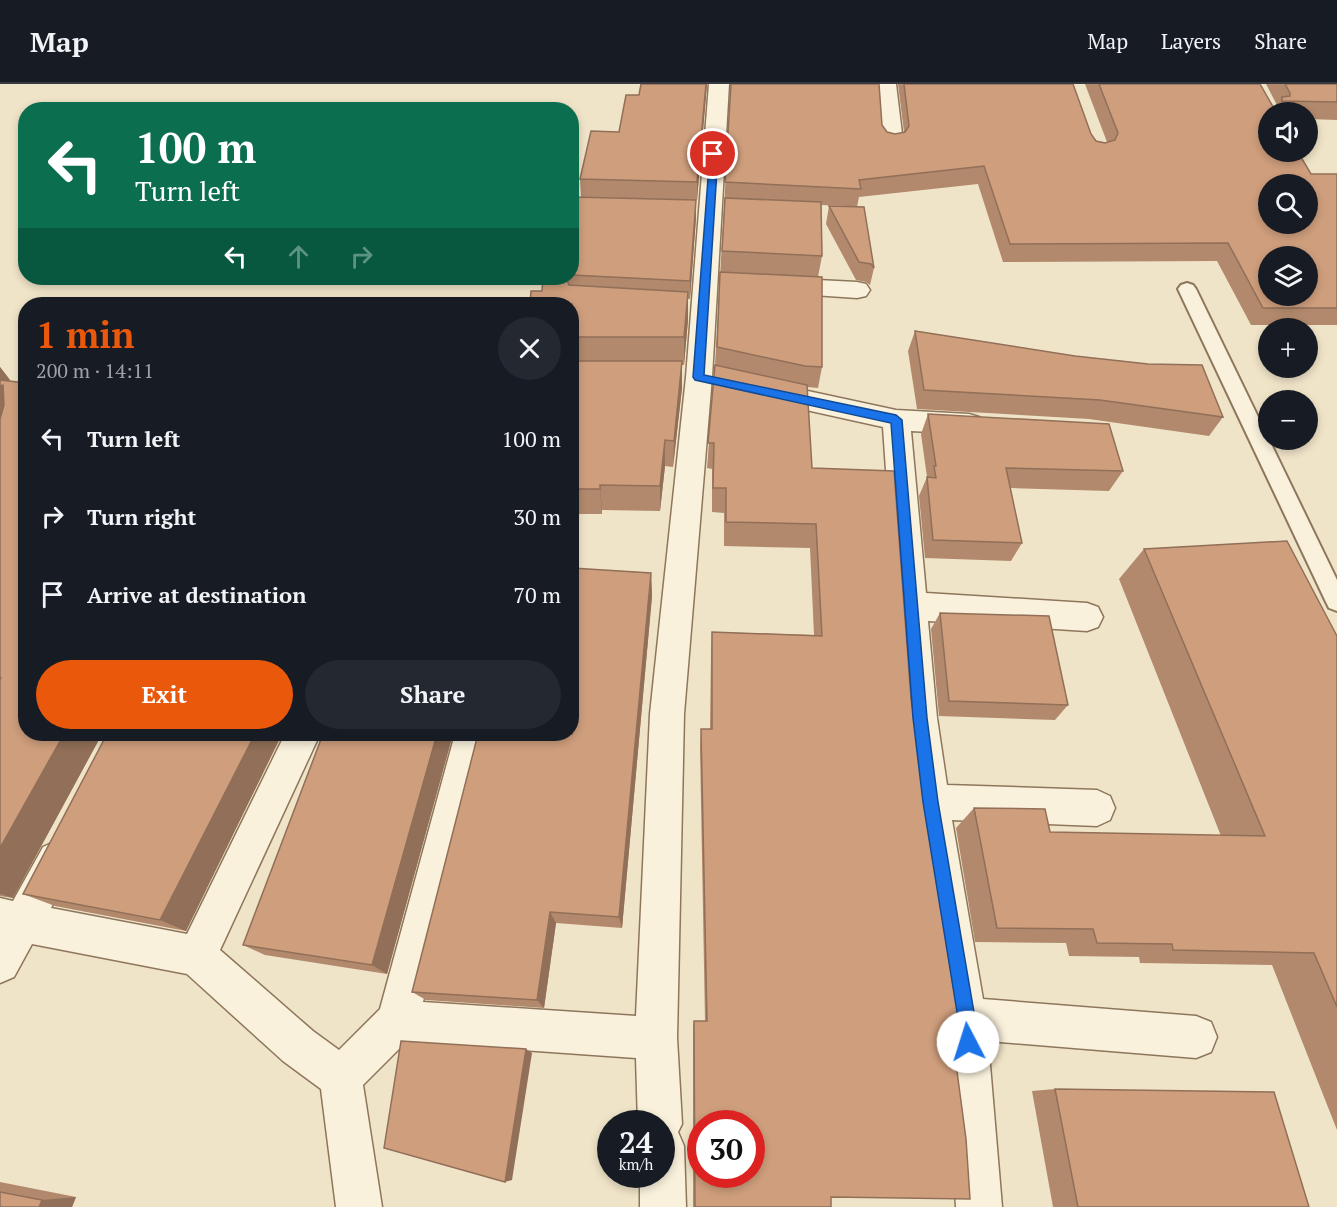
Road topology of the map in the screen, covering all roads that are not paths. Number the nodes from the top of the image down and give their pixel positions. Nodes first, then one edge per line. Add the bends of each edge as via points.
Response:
1 (719, 84) edge
2 (886, 84) edge
3 (892, 142) edge
4 (1187, 289) dead end
5 (857, 290) dead end
6 (714, 294) junction
7 (710, 381) junction
8 (896, 420) junction
9 (1000, 426) edge
10 (1337, 602) edge
11 (911, 606) junction
12 (1087, 616) dead end
13 (300, 741) edge
14 (470, 741) edge
15 (931, 802) junction
16 (1097, 808) dead end
17 (72, 828) edge
18 (12, 920) edge
19 (197, 956) junction
20 (0, 963) edge
21 (966, 1018) junction
22 (398, 1021) junction
23 (1196, 1037) dead end
24 (656, 1038) junction
25 (341, 1077) junction
26 (659, 1110) edge
27 (663, 1188) edge
28 (359, 1207) edge
29 (663, 1207) edge
30 (979, 1207) edge

1 - 6 street via 711,209
2 - 3 street
4 - 10 lane
5 - 6 street
6 - 7 street
7 - 8 street
7 - 24 street via 667,714
8 - 9 street
8 - 11 street
11 - 12 street
11 - 15 street
13 - 19 street
14 - 22 street
15 - 16 street
15 - 21 street
17 - 18 street
18 - 19 street
18 - 20 street
19 - 25 street via 298,1046
21 - 23 street
21 - 30 street
22 - 24 street
22 - 25 street
24 - 26 street
25 - 28 street
27 - 29 street

